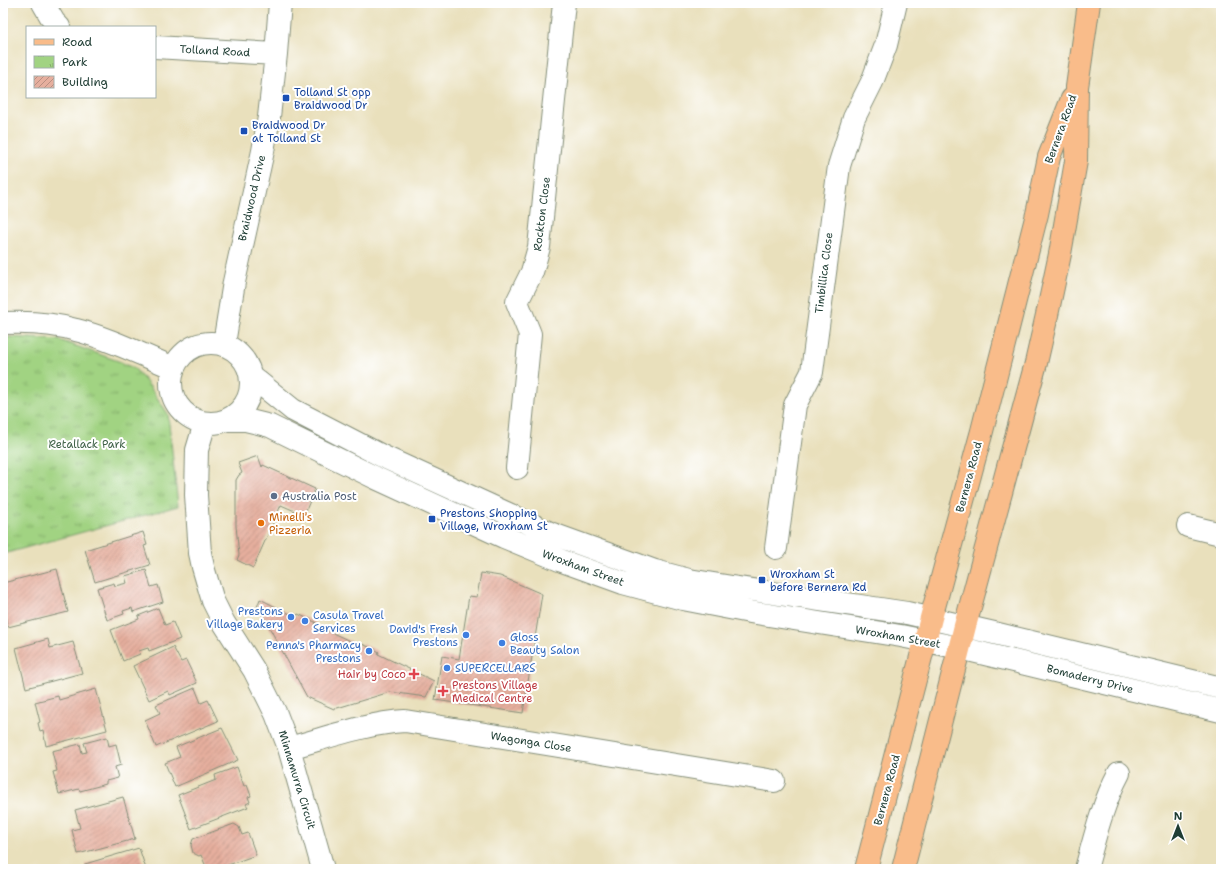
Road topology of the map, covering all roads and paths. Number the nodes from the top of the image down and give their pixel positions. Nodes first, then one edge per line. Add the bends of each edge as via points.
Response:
1 (43, 3) edge
2 (280, 3) edge
3 (564, 3) edge
4 (896, 3) edge
5 (1089, 3) edge
6 (58, 26) edge
7 (156, 47) edge
8 (276, 54) junction
9 (1077, 87) junction
10 (3, 322) edge
11 (224, 344) junction
12 (174, 368) junction
13 (252, 376) junction
14 (228, 420) junction
15 (205, 423) junction
16 (517, 468) dead end
17 (1188, 526) dead end
18 (1221, 534) edge
19 (776, 548) dead end
20 (931, 618) junction
21 (966, 626) junction
22 (926, 641) junction
23 (960, 648) junction
24 (1221, 688) edge
25 (1221, 711) edge
26 (289, 748) junction
27 (1118, 773) dead end
28 (774, 781) dead end
29 (323, 869) edge
30 (866, 869) edge
31 (903, 869) edge
32 (1086, 869) edge

1 - 6 street
2 - 8 street, Braidwood Drive
3 - 16 street, Rockton Close via 539,246 532,272 517,302 530,334
4 - 19 street, Timbillica Close via 886,44 872,82 854,118 839,166 812,372 795,405
5 - 9 main road, Bernera Road
7 - 8 street, Tolland Road
8 - 11 street, Braidwood Drive via 264,144 234,282
9 - 20 main road, Bernera Road via 1049,157 1005,342
9 - 21 main road, Bernera Road via 1076,161 1060,254 1036,364
10 - 12 street via 50,324 76,330 101,337
11 - 12 street via 213,342 191,348 182,355
11 - 13 street via 242,356
12 - 15 street via 171,389 175,401 183,411
13 - 14 street via 252,389 247,402 239,413
13 - 20 street, Wroxham Street via 293,410 384,458 550,533 628,562 689,580
14 - 15 street
14 - 22 street, Wroxham Street via 246,420 270,426 504,537 623,583 683,599
15 - 26 street, Minnamurra Circuit via 196,450 196,494 203,567 213,601 260,682
17 - 18 street
20 - 21 street, Wroxham Street
20 - 22 main road, Bernera Road
21 - 23 main road, Bernera Road
21 - 24 street, Bomaderry Drive
22 - 23 street, Wroxham Street
22 - 30 main road, Bernera Road
23 - 25 street, Bomaderry Drive
23 - 31 main road, Bernera Road
26 - 28 street, Wagonga Close via 371,725 404,722
26 - 29 street, Minnamurra Circuit
27 - 32 street via 1100,816

